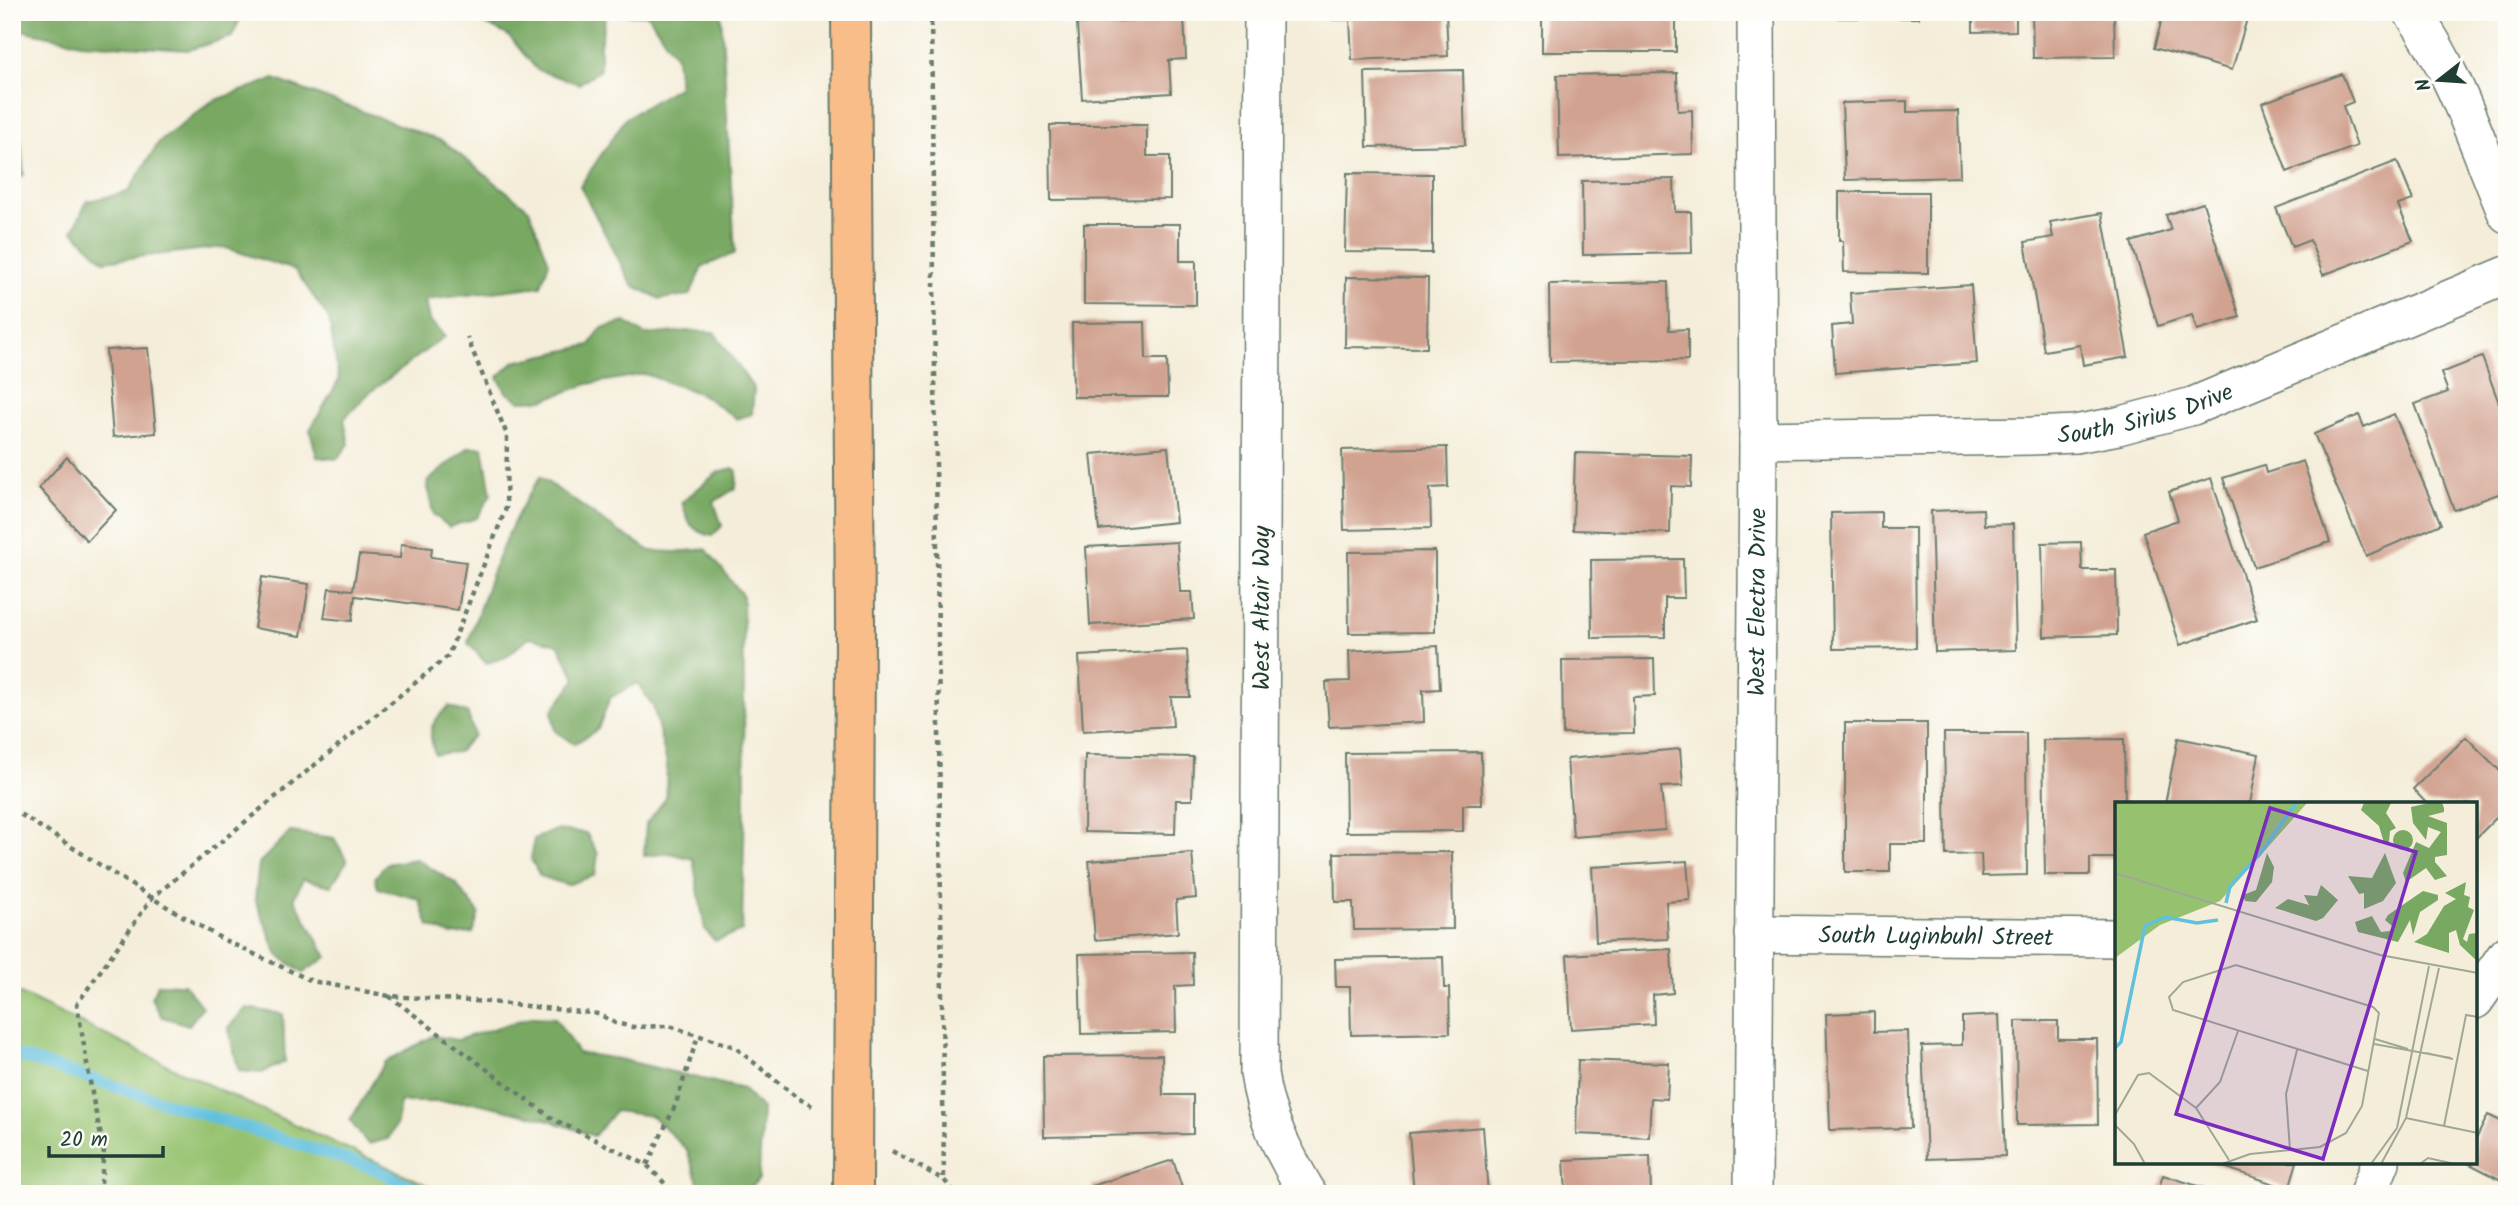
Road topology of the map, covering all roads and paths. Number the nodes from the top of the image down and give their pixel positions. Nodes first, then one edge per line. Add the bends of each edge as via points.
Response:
1 (851, 12) edge
2 (931, 12) edge
3 (1263, 12) edge
4 (1756, 12) edge
5 (2412, 12) edge
6 (2507, 214) edge
7 (2507, 275) edge
8 (467, 337) dead end
9 (1758, 440) junction
10 (12, 809) edge
11 (152, 898) junction
12 (1754, 934) junction
13 (2115, 938) edge
14 (2507, 954) edge
15 (390, 996) junction
16 (2477, 997) edge
17 (698, 1036) junction
18 (796, 1097) dead end
19 (2380, 1164) edge
20 (647, 1165) junction
21 (100, 1194) edge
22 (675, 1194) edge
23 (853, 1194) edge
24 (956, 1194) edge
25 (1308, 1194) edge
26 (1753, 1194) edge
27 (2368, 1194) edge

1 - 23 main road
2 - 24 path via 944,1180
3 - 25 street, West Altair Way via 1259,1073 1269,1120
4 - 9 street, West Electra Drive
5 - 6 street via 2435,46
7 - 9 street, South Sirius Drive via 2203,402 2118,426 2032,436
8 - 11 path via 508,435 506,508 448,656
9 - 12 street, West Electra Drive
10 - 11 path
11 - 15 path via 224,940 312,981
11 - 21 path via 77,1004 104,1149
12 - 13 street, South Luginbuhl Street
12 - 26 street, West Electra Drive
14 - 16 street
15 - 17 path via 599,1014 633,1027 668,1026
15 - 20 path via 553,1119
17 - 18 path via 735,1047
17 - 20 path via 675,1106
19 - 27 street
20 - 22 path

